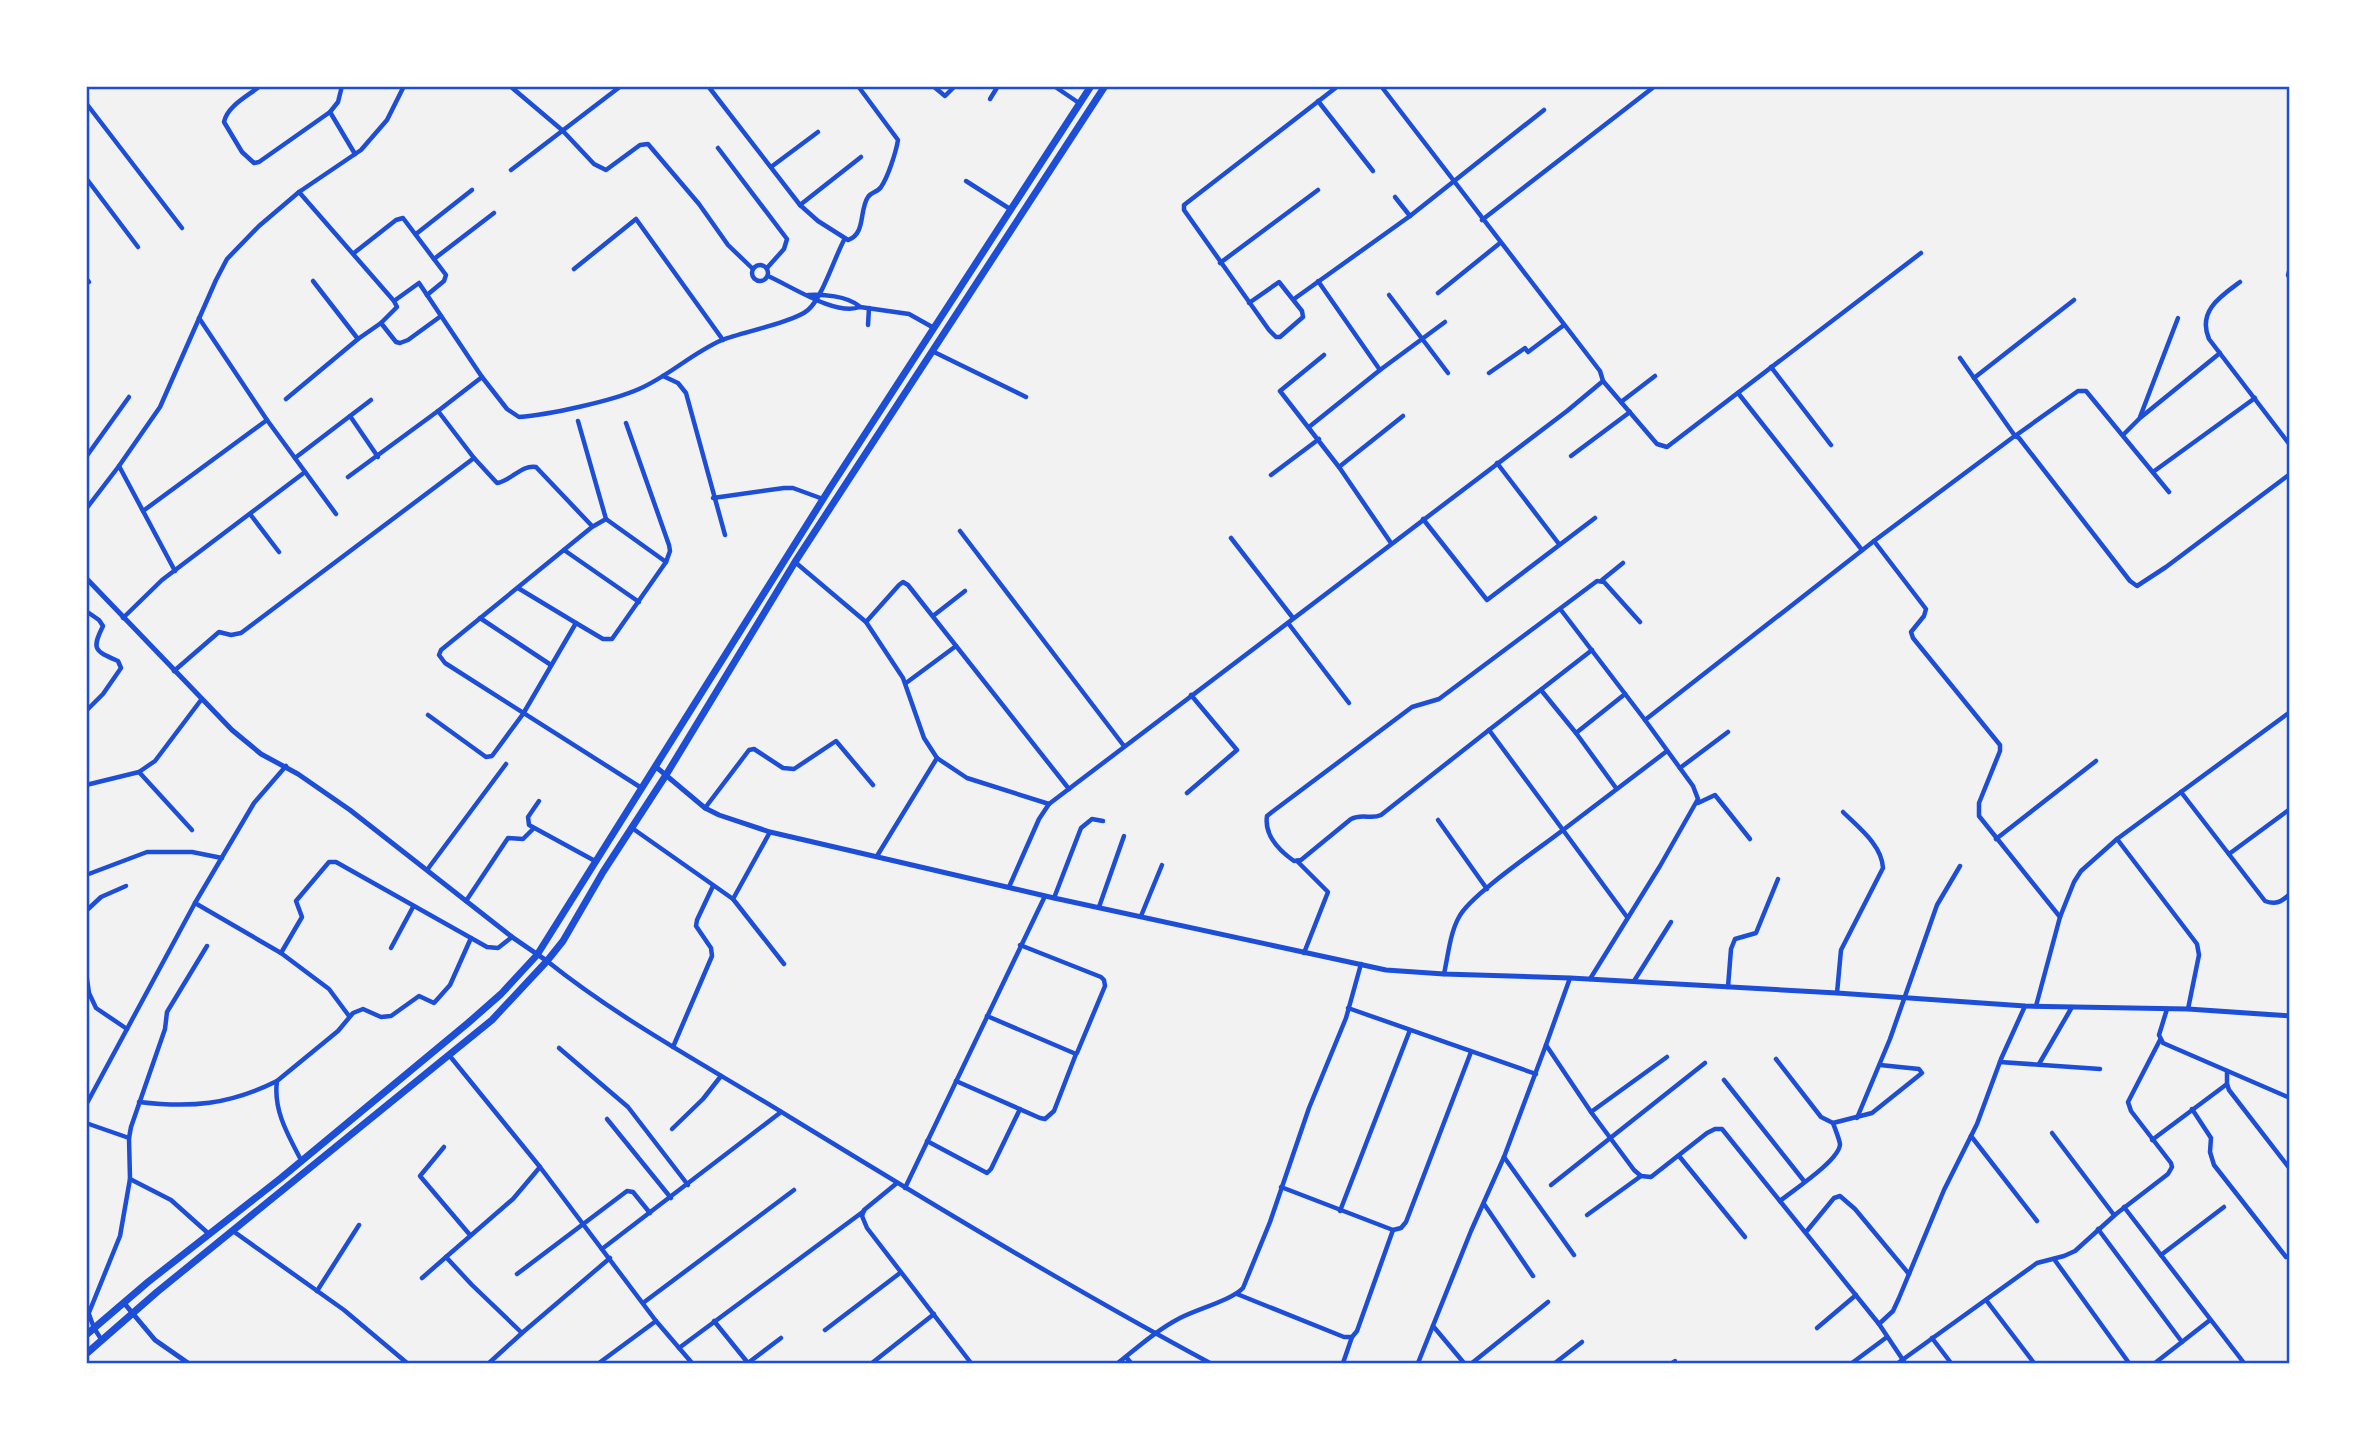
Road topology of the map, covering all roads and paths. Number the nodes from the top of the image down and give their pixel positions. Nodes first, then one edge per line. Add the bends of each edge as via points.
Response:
1 (260, 86) edge
2 (342, 86) edge
3 (404, 86) edge
4 (510, 86) edge
5 (621, 86) edge
6 (708, 86) edge
7 (858, 86) edge
8 (933, 86) edge
9 (956, 86) edge
10 (998, 86) edge
11 (1054, 86) edge
12 (1091, 86) edge
13 (1105, 86) edge
14 (1338, 86) edge
15 (1381, 86) edge
16 (1655, 86) edge
17 (990, 99) dead end
18 (1318, 101) junction
19 (86, 103) edge
20 (1080, 103) junction
21 (1544, 110) dead end
22 (330, 112) junction
23 (562, 130) junction
24 (818, 132) dead end
25 (718, 148) dead end
26 (355, 155) junction
27 (861, 157) dead end
28 (771, 167) junction
29 (511, 170) dead end
30 (1373, 171) dead end
31 (86, 178) edge
32 (1454, 180) junction
33 (966, 181) dead end
34 (472, 190) dead end
35 (1318, 190) dead end
36 (299, 192) junction
37 (1395, 197) dead end
38 (800, 205) junction
39 (1010, 209) junction
40 (494, 213) dead end
41 (1410, 216) junction
42 (1482, 220) junction
43 (182, 228) dead end
44 (416, 234) junction
45 (844, 240) junction
46 (1500, 243) junction
47 (138, 247) dead end
48 (354, 253) junction
49 (1921, 253) dead end
50 (434, 260) junction
51 (1220, 262) junction
52 (767, 268) junction
53 (2290, 268) edge
54 (574, 269) dead end
55 (753, 269) junction
56 (768, 276) junction
57 (2290, 279) edge
58 (313, 281) dead end
59 (1318, 281) junction
60 (2240, 282) dead end
61 (1438, 293) dead end
62 (820, 294) junction
63 (427, 295) junction
64 (808, 295) junction
65 (1389, 295) dead end
66 (1294, 299) junction
67 (2074, 300) dead end
68 (394, 301) junction
69 (817, 301) junction
70 (1249, 303) junction
71 (860, 307) junction
72 (869, 308) junction
73 (441, 316) junction
74 (199, 318) junction
75 (2178, 318) dead end
76 (1445, 322) dead end
77 (381, 323) junction
78 (868, 325) dead end
79 (1564, 325) junction
80 (934, 328) junction
81 (358, 339) junction
82 (1422, 339) junction
83 (723, 340) junction
84 (932, 351) junction
85 (2220, 353) junction
86 (1325, 355) dead end
87 (1960, 359) dead end
88 (1771, 367) junction
89 (1380, 370) junction
90 (1448, 373) dead end
91 (1489, 373) dead end
92 (482, 376) junction
93 (662, 376) junction
94 (1655, 376) dead end
95 (1974, 378) junction
96 (1603, 381) junction
97 (1738, 393) junction
98 (129, 397) dead end
99 (1026, 397) dead end
100 (2255, 398) junction
101 (286, 399) dead end
102 (371, 401) dead end
103 (1621, 402) junction
104 (438, 411) junction
105 (1630, 412) junction
106 (350, 416) junction
107 (1403, 416) dead end
108 (2140, 418) junction
109 (267, 420) junction
110 (579, 421) dead end
111 (626, 423) dead end
112 (1309, 427) junction
113 (2123, 435) junction
114 (2015, 436) junction
115 (1318, 439) junction
116 (1832, 445) dead end
117 (2290, 445) edge
118 (1571, 456) dead end
119 (86, 457) edge
120 (378, 457) junction
121 (474, 457) junction
122 (295, 458) junction
123 (1497, 463) junction
124 (119, 466) junction
125 (1339, 467) junction
126 (305, 472) junction
127 (2153, 472) junction
128 (2290, 474) edge
129 (1271, 475) dead end
130 (348, 478) dead end
131 (2169, 492) dead end
132 (713, 498) junction
133 (824, 499) junction
134 (86, 509) edge
135 (143, 510) junction
136 (250, 514) junction
137 (336, 514) dead end
138 (1595, 518) dead end
139 (607, 519) junction
140 (1423, 519) junction
141 (592, 527) junction
142 (960, 531) dead end
143 (725, 536) dead end
144 (1231, 538) dead end
145 (1874, 541) junction
146 (1391, 543) junction
147 (1559, 544) junction
148 (564, 550) junction
149 (1862, 550) junction
150 (279, 552) dead end
151 (666, 562) junction
152 (795, 562) junction
153 (1623, 564) dead end
154 (174, 570) junction
155 (86, 578) edge
156 (1602, 580) junction
157 (519, 588) junction
158 (965, 591) dead end
159 (639, 602) junction
160 (1561, 610) junction
161 (86, 611) edge
162 (933, 616) junction
163 (123, 618) junction
164 (480, 618) junction
165 (1293, 618) junction
166 (866, 622) junction
167 (1288, 622) junction
168 (1640, 622) dead end
169 (576, 623) junction
170 (956, 646) junction
171 (1592, 650) junction
172 (551, 665) junction
173 (174, 671) junction
174 (906, 683) junction
175 (1541, 690) junction
176 (1625, 694) junction
177 (1191, 695) junction
178 (201, 700) junction
179 (1349, 703) dead end
180 (86, 712) edge
181 (2290, 712) edge
182 (523, 714) junction
183 (428, 715) dead end
184 (1645, 720) junction
185 (1489, 730) junction
186 (1728, 732) dead end
187 (1576, 733) junction
188 (1124, 746) junction
189 (1667, 751) junction
190 (937, 758) junction
191 (2096, 761) dead end
192 (506, 764) dead end
193 (286, 766) junction
194 (655, 766) junction
195 (1680, 768) junction
196 (139, 772) junction
197 (666, 775) junction
198 (86, 785) edge
199 (641, 785) junction
200 (873, 785) dead end
201 (1616, 788) junction
202 (1069, 789) junction
203 (2181, 792) junction
204 (1187, 793) dead end
205 (539, 801) dead end
206 (1049, 804) junction
207 (1697, 804) junction
208 (705, 808) junction
209 (2290, 808) edge
210 (1843, 812) dead end
211 (1438, 820) dead end
212 (1102, 821) dead end
213 (632, 828) junction
214 (533, 829) junction
215 (192, 830) dead end
216 (1563, 830) junction
217 (770, 832) junction
218 (1124, 836) dead end
219 (1750, 839) dead end
220 (1996, 839) junction
221 (2117, 839) junction
222 (2229, 854) junction
223 (877, 856) junction
224 (222, 858) junction
225 (595, 861) junction
226 (1297, 861) junction
227 (1162, 865) dead end
228 (1960, 866) dead end
229 (426, 870) junction
230 (86, 875) edge
231 (1778, 879) dead end
232 (126, 886) dead end
233 (713, 886) junction
234 (1009, 887) junction
235 (1487, 889) junction
236 (2290, 894) edge
237 (1045, 896) junction
238 (1054, 898) junction
239 (733, 899) junction
240 (466, 901) junction
241 (195, 903) junction
242 (413, 907) junction
243 (1099, 907) junction
244 (86, 911) edge
245 (1141, 916) junction
246 (1627, 917) junction
247 (2060, 917) junction
248 (1671, 922) dead end
249 (512, 937) junction
250 (471, 938) junction
251 (1020, 945) junction
252 (207, 946) dead end
253 (391, 948) dead end
254 (281, 953) junction
255 (1304, 953) junction
256 (537, 955) junction
257 (547, 961) junction
258 (784, 964) dead end
259 (1361, 964) junction
260 (86, 972) edge
261 (1444, 974) junction
262 (1570, 978) junction
263 (1590, 979) junction
264 (1634, 981) junction
265 (1728, 986) junction
266 (1837, 993) junction
267 (1905, 997) junction
268 (2025, 1006) junction
269 (2036, 1006) junction
270 (2073, 1007) junction
271 (1348, 1008) junction
272 (2167, 1009) junction
273 (2188, 1009) junction
274 (349, 1016) junction
275 (987, 1016) junction
276 (2290, 1016) edge
277 (127, 1029) junction
278 (1410, 1030) junction
279 (2160, 1040) junction
280 (1546, 1045) junction
281 (673, 1047) junction
282 (559, 1048) dead end
283 (1471, 1052) junction
284 (1076, 1054) junction
285 (449, 1055) junction
286 (1667, 1056) dead end
287 (1776, 1059) dead end
288 (2000, 1062) junction
289 (1705, 1063) dead end
290 (2039, 1064) junction
291 (1880, 1065) junction
292 (2100, 1069) dead end
293 (2227, 1071) junction
294 (1536, 1074) junction
295 (721, 1076) junction
296 (1724, 1080) dead end
297 (277, 1081) junction
298 (956, 1081) junction
299 (2227, 1084) junction
300 (2290, 1098) edge
301 (139, 1102) junction
302 (86, 1105) edge
303 (1020, 1109) junction
304 (2192, 1109) junction
305 (781, 1112) junction
306 (1591, 1112) junction
307 (1857, 1118) junction
308 (607, 1119) dead end
309 (86, 1123) edge
310 (1833, 1123) junction
311 (672, 1129) dead end
312 (2052, 1133) dead end
313 (1971, 1136) junction
314 (129, 1138) junction
315 (1610, 1138) junction
316 (2152, 1140) junction
317 (927, 1141) junction
318 (444, 1147) dead end
319 (1678, 1156) junction
320 (1504, 1157) junction
321 (301, 1160) junction
322 (540, 1167) junction
323 (2290, 1169) edge
324 (1641, 1176) junction
325 (130, 1179) junction
326 (1804, 1181) junction
327 (897, 1183) junction
328 (688, 1185) junction
329 (1551, 1185) dead end
330 (1281, 1187) junction
331 (905, 1188) junction
332 (794, 1190) dead end
333 (671, 1198) junction
334 (1780, 1200) junction
335 (1484, 1204) junction
336 (2124, 1207) junction
337 (2224, 1208) dead end
338 (864, 1210) junction
339 (1340, 1210) junction
340 (650, 1213) junction
341 (2114, 1215) junction
342 (1587, 1216) dead end
343 (2037, 1221) dead end
344 (582, 1223) junction
345 (359, 1224) dead end
346 (2098, 1229) junction
347 (1393, 1230) junction
348 (233, 1231) junction
349 (1806, 1232) junction
350 (211, 1235) junction
351 (470, 1235) junction
352 (1745, 1237) dead end
353 (602, 1249) junction
354 (1574, 1255) dead end
355 (2161, 1255) junction
356 (446, 1257) junction
357 (2286, 1257) dead end
358 (610, 1258) junction
359 (2054, 1259) junction
360 (900, 1273) junction
361 (517, 1274) dead end
362 (1909, 1274) junction
363 (1533, 1276) dead end
364 (422, 1278) dead end
365 (317, 1291) junction
366 (1237, 1294) junction
367 (1856, 1295) junction
368 (1986, 1300) junction
369 (1548, 1302) dead end
370 (124, 1303) junction
371 (643, 1303) junction
372 (86, 1306) edge
373 (131, 1314) junction
374 (934, 1314) junction
375 (88, 1315) junction
376 (2210, 1320) junction
377 (656, 1321) junction
378 (714, 1321) junction
379 (1879, 1324) junction
380 (1433, 1326) junction
381 (94, 1328) junction
382 (1817, 1328) dead end
383 (825, 1331) dead end
384 (522, 1333) junction
385 (1155, 1334) junction
386 (86, 1335) edge
387 (1887, 1336) junction
388 (1352, 1337) junction
389 (781, 1338) dead end
390 (1932, 1338) junction
391 (102, 1339) junction
392 (1582, 1342) dead end
393 (2182, 1342) junction
394 (679, 1348) junction
395 (86, 1354) edge
396 (1126, 1357) junction
397 (1902, 1362) edge
398 (188, 1363) edge
399 (407, 1363) edge
400 (489, 1363) edge
401 (599, 1363) edge
402 (692, 1363) edge
403 (748, 1363) edge
404 (872, 1363) edge
405 (971, 1363) edge
406 (1118, 1363) edge
407 (1131, 1363) edge
408 (1210, 1363) edge
409 (1343, 1363) edge
410 (1418, 1363) edge
411 (1464, 1363) edge
412 (1472, 1363) edge
413 (1555, 1363) edge
414 (1852, 1363) edge
415 (1951, 1363) edge
416 (2034, 1363) edge
417 (2129, 1363) edge
418 (2155, 1363) edge
419 (2244, 1363) edge

1 - 22 street via 225,115 224,122 254,163
2 - 22 street
3 - 26 street via 387,120
4 - 23 street
5 - 23 street
6 - 28 street
7 - 45 street via 898,140 882,186 867,198 859,230 851,240
8 - 9 street via 945,96
10 - 17 street
11 - 20 street
12 - 20 highway
13 - 84 highway
14 - 18 street
15 - 32 street
16 - 42 street
18 - 30 street
18 - 51 street via 1184,205
19 - 43 street
20 - 39 highway
21 - 32 street
22 - 26 street
23 - 29 street
23 - 55 street via 594,164 606,170 648,144 728,245
24 - 28 street
25 - 52 street via 787,239
26 - 36 street
27 - 38 street
28 - 38 street
31 - 47 street
32 - 41 street
32 - 42 street
33 - 39 street
34 - 44 street
35 - 51 street
36 - 48 street
36 - 74 street via 227,259
37 - 41 street
38 - 45 street
39 - 80 highway
40 - 50 street
41 - 59 street
42 - 46 street
44 - 48 street via 399,218
44 - 50 street
45 - 62 street
46 - 61 street
46 - 79 street
48 - 68 street
49 - 88 street
50 - 63 street via 446,279
51 - 70 street
52 - 55 street
52 - 56 street
53 - 57 street
54 - 83 street via 636,219
55 - 56 street via 757,281
56 - 64 street
58 - 81 street
59 - 66 street
59 - 89 street
60 - 85 street via 2213,304 2206,319 2206,332
62 - 64 street
62 - 69 street
62 - 71 street
63 - 68 street via 419,283
63 - 73 street
64 - 69 street
65 - 82 street
66 - 70 street via 1279,282
66 - 70 street via 1303,317 1278,338
67 - 95 street
68 - 77 street via 397,307
69 - 71 street
69 - 83 street via 802,315
71 - 72 street
72 - 78 street
72 - 80 street via 918,316
73 - 77 street via 400,343
73 - 92 street
74 - 109 street
74 - 124 street via 166,394
75 - 108 street
76 - 82 street
77 - 81 street
79 - 91 street
79 - 96 street
80 - 133 highway
81 - 101 street
82 - 89 street
82 - 90 street
83 - 93 street
84 - 99 street
84 - 152 highway
85 - 100 street
85 - 108 street
86 - 112 street via 1280,391
87 - 95 street
88 - 97 street
88 - 116 street
89 - 112 street
92 - 93 street via 507,409 519,417 617,396
92 - 104 street
93 - 132 street via 678,383 686,393
94 - 103 street
95 - 114 street
96 - 103 street
96 - 123 street
97 - 105 street via 1664,447
97 - 149 street
98 - 119 street
100 - 117 street
100 - 127 street
102 - 106 street
103 - 105 street
104 - 120 street
104 - 121 street
105 - 118 street
106 - 120 street
106 - 122 street
107 - 125 street
108 - 113 street
109 - 122 street
109 - 135 street
110 - 139 street
111 - 151 street via 669,545
112 - 115 street
113 - 114 street via 2083,390
113 - 127 street
114 - 128 street via 2137,586
114 - 145 street
115 - 125 street
115 - 129 street
120 - 130 street
121 - 141 street via 497,483 536,467
121 - 173 street via 241,633 219,632
122 - 126 street
123 - 140 street
123 - 147 street
124 - 134 street
124 - 135 street
125 - 146 street
126 - 136 street
126 - 137 street
127 - 131 street
132 - 133 street via 793,488
132 - 143 street
133 - 194 highway
135 - 154 street
136 - 150 street
136 - 154 street
138 - 147 street
139 - 141 street
139 - 151 street
140 - 146 street
140 - 147 street via 1487,600
141 - 148 street
142 - 188 street
144 - 165 street
145 - 149 street
145 - 220 street via 1926,610 1911,632 1913,638 2000,745 1978,807 1979,816
146 - 165 street
148 - 157 street
148 - 159 street
149 - 184 street
151 - 159 street
152 - 166 street
152 - 197 highway
153 - 156 street
154 - 163 street
155 - 163 street
156 - 160 street
156 - 168 street
157 - 164 street
157 - 169 street
158 - 162 street
159 - 169 street via 612,639 603,639
160 - 171 street
160 - 226 street via 1439,699 1412,707 1267,816 1273,840
161 - 180 street via 103,626 97,650 118,661 121,668
162 - 166 street via 903,582
162 - 170 street
163 - 173 street
164 - 172 street
164 - 182 street via 439,655
165 - 167 street
166 - 174 street
167 - 177 street
167 - 179 street
169 - 172 street
170 - 174 street
170 - 202 street
171 - 175 street
171 - 176 street
172 - 182 street
173 - 178 street
174 - 190 street
175 - 185 street
175 - 187 street
176 - 184 street
176 - 187 street
177 - 188 street
177 - 204 street via 1237,750
178 - 193 street via 258,751
178 - 196 street via 155,761
181 - 203 street
182 - 183 street via 496,753 486,757
182 - 199 street
184 - 189 street
185 - 216 street
185 - 226 street via 1381,815 1351,819
186 - 195 street
187 - 201 street
188 - 202 street
189 - 195 street
189 - 201 street
190 - 206 street via 967,778
190 - 223 street
191 - 220 street
192 - 229 street
193 - 224 street via 260,796
193 - 229 street
194 - 197 street
194 - 199 highway
195 - 207 street via 1697,793
196 - 198 street
196 - 215 street
197 - 208 street
197 - 213 highway
199 - 225 highway
200 - 208 street via 836,741 794,769 783,768 754,749
201 - 216 street
202 - 206 street
203 - 221 street
203 - 222 street
205 - 214 street via 527,820
206 - 234 street
207 - 219 street via 1715,795
207 - 246 street
208 - 217 street
209 - 222 street
210 - 266 street via 1872,842 1883,868 1840,950
211 - 235 street
212 - 238 street via 1092,819 1081,828
213 - 233 street
213 - 257 highway
214 - 225 street
214 - 240 street via 523,839 508,838
216 - 235 street
216 - 246 street
217 - 223 street
217 - 239 street
218 - 243 street
220 - 247 street
221 - 247 street via 2077,876
221 - 273 street via 2197,944
222 - 236 street via 2265,901 2279,903
223 - 234 street
224 - 230 street via 192,852 147,852
224 - 241 street
225 - 256 highway
226 - 255 street via 1328,892
227 - 245 street
228 - 267 street via 1937,905
229 - 240 street
231 - 265 street via 1756,933 1739,936 1734,942
232 - 244 street via 101,897
233 - 239 street
233 - 281 street via 696,926 712,956
234 - 237 street
235 - 261 street via 1458,918
237 - 238 street
237 - 251 street
238 - 243 street
239 - 258 street
240 - 249 street
241 - 254 street
241 - 277 street
242 - 250 street
242 - 253 street
242 - 254 street via 329,862 296,901 302,917
243 - 245 street
245 - 255 street
246 - 263 street
247 - 269 street
248 - 264 street
249 - 250 street via 494,949
249 - 256 street
250 - 274 street via 450,985 434,1003 419,996 391,1016 363,1009
251 - 275 street
251 - 284 street via 1104,980
252 - 301 street via 167,1012
254 - 274 street via 329,989
255 - 259 street
256 - 257 street
256 - 321 highway via 468,1023
257 - 281 street
257 - 285 highway via 492,1020
259 - 261 street
259 - 271 street
260 - 277 street via 96,1008
261 - 262 street
262 - 263 street
262 - 280 street
263 - 264 street
264 - 265 street
265 - 266 street
266 - 267 street
267 - 268 street
267 - 291 street
268 - 269 street
268 - 288 street
269 - 270 street
270 - 272 street
270 - 290 street
271 - 278 street
271 - 330 street
272 - 273 street
272 - 279 street
273 - 276 street
274 - 297 street via 338,1031
275 - 284 street
275 - 298 street
277 - 302 street
278 - 283 street
278 - 339 street
279 - 293 street
279 - 316 street via 2128,1102
280 - 294 street
280 - 306 street
281 - 295 street
282 - 328 street via 628,1107
283 - 294 street
283 - 347 street via 1406,1222
284 - 303 street via 1052,1115 1045,1119
285 - 322 street
285 - 348 highway
286 - 306 street
287 - 310 street via 1821,1117
288 - 290 street
288 - 313 street
289 - 315 street
290 - 292 street
291 - 307 street
291 - 307 street via 1922,1073 1876,1111
293 - 299 street
293 - 300 street
294 - 320 street
295 - 305 street
295 - 311 street
296 - 326 street
297 - 301 street via 235,1098 199,1105
297 - 321 street via 279,1112
298 - 303 street
298 - 317 street
299 - 304 street
299 - 323 street
301 - 314 street
303 - 317 street via 987,1172
304 - 316 street
304 - 357 street via 2211,1138 2214,1165
305 - 327 street
305 - 328 street
306 - 315 street
307 - 310 street
308 - 333 street
309 - 314 street
310 - 326 street via 1838,1151
312 - 341 street
313 - 343 street
313 - 362 street
314 - 325 street
315 - 324 street
315 - 329 street
316 - 336 street via 2171,1163 2171,1171
317 - 331 street
318 - 351 street via 420,1176
319 - 324 street via 1658,1173
319 - 334 street via 1707,1133 1722,1129
319 - 352 street
320 - 335 street
320 - 354 street
321 - 350 highway
322 - 344 street
322 - 351 street via 513,1199
324 - 342 street
325 - 350 street via 172,1200
325 - 375 street via 120,1236
326 - 334 street
327 - 331 street
327 - 338 street
328 - 333 street
330 - 339 street
330 - 366 street via 1248,1279
331 - 385 street
332 - 371 street
333 - 340 street
334 - 349 street
335 - 363 street
335 - 380 street
336 - 341 street
336 - 355 street
337 - 355 street
338 - 360 street via 867,1228
338 - 378 street
339 - 347 street
340 - 344 street via 627,1191
340 - 353 street
341 - 346 street
344 - 353 street
344 - 361 street
345 - 365 street
346 - 359 street via 2075,1251
346 - 393 street
347 - 388 street
348 - 365 street
348 - 373 highway
349 - 362 street via 1840,1196
349 - 367 street
350 - 370 highway
351 - 356 street
353 - 358 street
355 - 376 street
356 - 364 street
356 - 384 street
358 - 371 street
358 - 384 street
359 - 368 street via 2037,1263
359 - 417 street
360 - 374 street
360 - 383 street
362 - 379 street via 1893,1311
365 - 399 street
366 - 385 street
366 - 388 street
367 - 379 street
367 - 382 street
368 - 390 street
368 - 416 street
369 - 412 street
370 - 373 street
370 - 381 highway
371 - 377 street
372 - 375 street
373 - 391 highway
373 - 398 street via 155,1340
374 - 404 street
374 - 405 street
375 - 381 street
376 - 393 street
376 - 419 street
377 - 394 street
377 - 401 street
378 - 394 street
378 - 403 street
379 - 387 street
380 - 410 street
380 - 411 street
381 - 386 highway
381 - 391 street
384 - 400 street
385 - 396 street
385 - 408 street
387 - 397 street
387 - 414 street
388 - 409 street
389 - 403 street
390 - 397 street
390 - 415 street
391 - 395 highway
392 - 413 street
393 - 418 street
394 - 402 street
396 - 406 street
396 - 407 street

